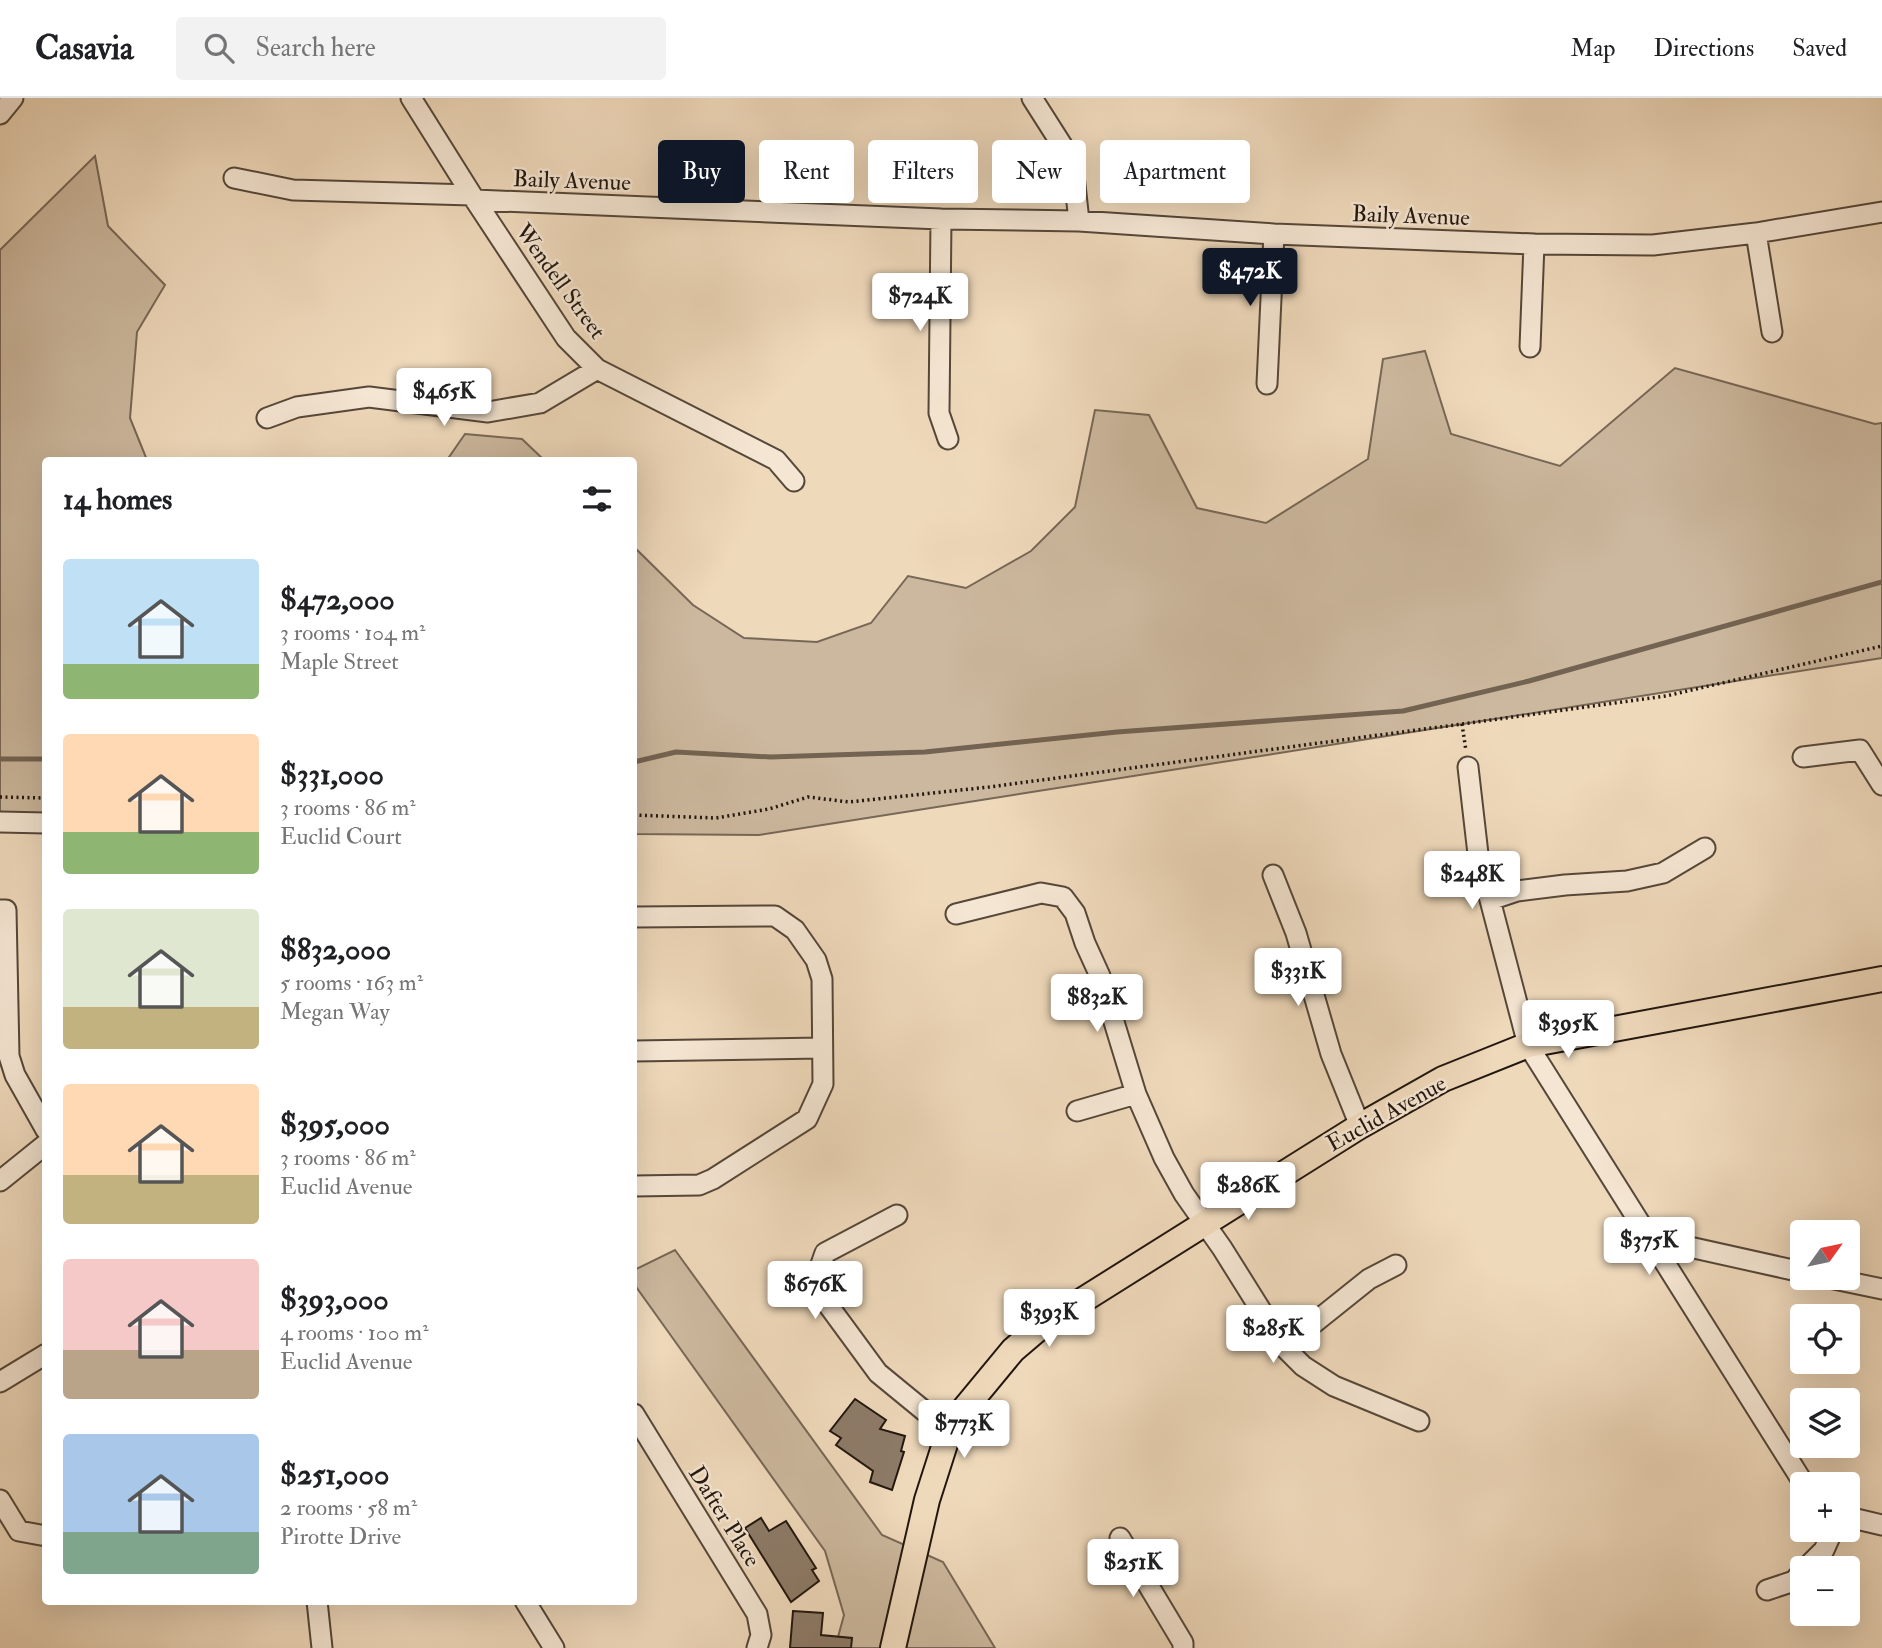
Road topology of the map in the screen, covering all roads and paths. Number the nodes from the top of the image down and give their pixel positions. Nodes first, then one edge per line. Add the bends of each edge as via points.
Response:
1 (13, 98) edge
2 (411, 98) edge
3 (1032, 98) edge
4 (0, 114) edge
5 (234, 178) dead end
6 (473, 198) junction
7 (1882, 212) edge
8 (941, 219) junction
9 (1079, 221) junction
10 (1756, 233) junction
11 (1274, 234) junction
12 (1534, 244) junction
13 (1772, 332) dead end
14 (1530, 347) dead end
15 (597, 369) junction
16 (1267, 384) dead end
17 (267, 418) dead end
18 (948, 439) dead end
19 (794, 481) dead end
20 (1882, 646) edge
21 (1462, 724) junction
22 (1803, 757) dead end
23 (1468, 766) joint
24 (1882, 785) edge
25 (0, 797) edge
26 (42, 798) edge
27 (637, 815) edge
28 (0, 822) edge
29 (42, 823) edge
30 (1705, 848) dead end
31 (1273, 875) dead end
32 (1490, 900) junction
33 (0, 910) edge
34 (956, 914) dead end
35 (637, 917) edge
36 (1882, 979) edge
37 (1528, 1045) junction
38 (821, 1048) junction
39 (637, 1051) edge
40 (5, 1056) edge
41 (1136, 1094) junction
42 (1077, 1111) dead end
43 (42, 1123) edge
44 (1360, 1125) junction
45 (42, 1147) edge
46 (0, 1181) edge
47 (637, 1186) edge
48 (897, 1214) dead end
49 (1204, 1222) junction
50 (1649, 1238) junction
51 (1396, 1265) dead end
52 (1790, 1269) edge
53 (1860, 1284) edge
54 (1882, 1289) edge
55 (1284, 1347) junction
56 (42, 1356) edge
57 (0, 1382) edge
58 (637, 1419) edge
59 (1419, 1421) dead end
60 (951, 1425) junction
61 (1796, 1472) edge
62 (0, 1500) edge
63 (1860, 1520) edge
64 (1882, 1525) edge
65 (42, 1535) edge
66 (1120, 1538) dead end
67 (1790, 1582) edge
68 (1767, 1590) dead end
69 (317, 1605) edge
70 (527, 1605) edge
71 (322, 1648) edge
72 (554, 1648) edge
73 (757, 1648) edge
74 (893, 1648) edge
75 (1183, 1648) edge

1 - 4 street
2 - 6 street, Wendell Street
3 - 9 street via 1068,153
5 - 6 street, Baily Avenue via 293,190
6 - 8 street, Baily Avenue
6 - 15 street, Wendell Street via 566,338
7 - 10 street, Baily Avenue
8 - 9 street, Baily Avenue
8 - 18 street via 939,413
9 - 11 street, Baily Avenue
10 - 12 street, Baily Avenue via 1653,245
10 - 13 street
11 - 12 street, Baily Avenue
11 - 16 street
12 - 14 street
15 - 17 street via 540,403 488,412 369,397 297,407
15 - 19 street, Wendell Street via 776,460
20 - 21 path via 1665,696
21 - 23 path
21 - 27 path via 989,787 849,802 808,797 716,818
22 - 24 street via 1860,750
23 - 32 street via 1478,854
25 - 26 path
28 - 29 street
30 - 32 street via 1663,873 1627,881 1517,891
31 - 44 street via 1296,933 1331,1054
32 - 37 street
33 - 40 street via 6,910
34 - 41 street via 1041,893 1063,897 1075,913 1100,976
35 - 38 street via 775,916 795,930 816,960 822,979
36 - 37 main road, Euclid Avenue
37 - 44 main road, Euclid Avenue via 1443,1079
37 - 50 street
38 - 39 street
38 - 47 street via 823,1084 807,1119 699,1185
40 - 43 street
41 - 42 street
41 - 49 street via 1164,1158
44 - 49 main road, Euclid Avenue
45 - 46 street
48 - 60 street via 825,1253 818,1273 820,1294 878,1373 928,1414
49 - 55 street
49 - 60 main road, Euclid Avenue via 1040,1327 1013,1350
50 - 52 street
50 - 61 street
51 - 55 street via 1369,1279
53 - 54 street
55 - 59 street via 1334,1386
56 - 57 street
58 - 73 street, Dafter Place via 757,1614 761,1636
60 - 74 main road, Euclid Avenue via 927,1500
62 - 65 street via 19,1531
63 - 64 street
66 - 75 street
67 - 68 street
69 - 71 street
70 - 72 street

